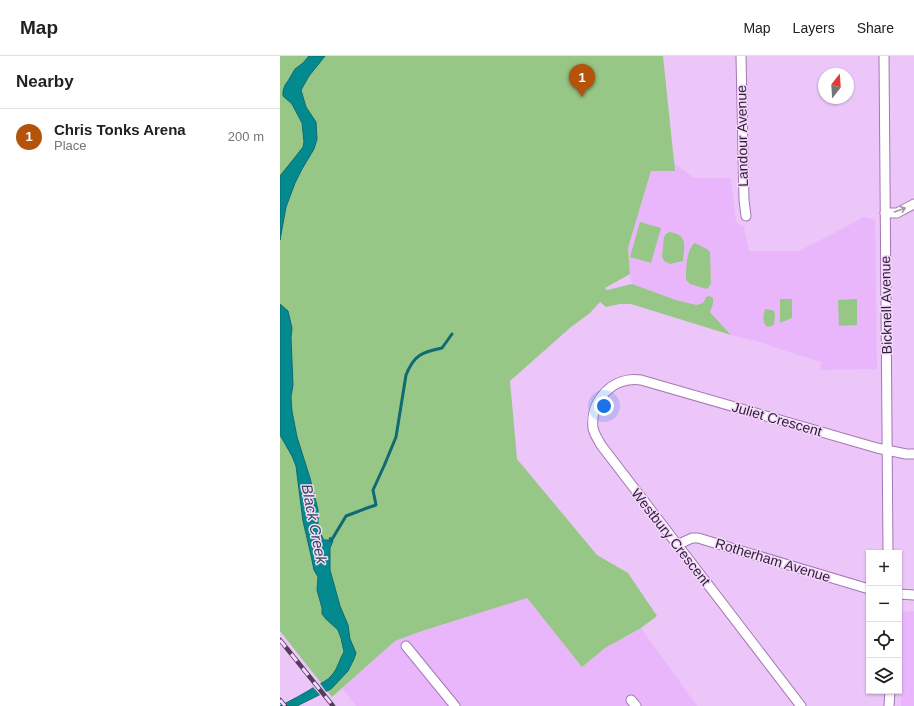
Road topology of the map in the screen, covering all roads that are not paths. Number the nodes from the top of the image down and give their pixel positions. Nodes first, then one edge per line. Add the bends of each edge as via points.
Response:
1 (741, 56) edge
2 (884, 56) edge
3 (914, 204) edge
4 (886, 213) junction
5 (746, 216) dead end
6 (641, 380) joint
7 (888, 450) junction
8 (914, 454) edge
9 (677, 545) junction
10 (888, 550) edge
11 (866, 589) edge
12 (902, 594) edge
13 (914, 596) edge
14 (406, 646) dead end
15 (890, 694) edge
16 (455, 706) edge
17 (801, 706) edge
18 (889, 706) edge

1 - 5 street, Landour Avenue via 743,193
2 - 4 street, Bicknell Avenue
4 -> 3 street via 897,213
4 - 7 street, Bicknell Avenue
6 - 7 street, Juliet Crescent
6 - 9 street, Westbury Crescent via 630,379 620,382 603,393 594,413 593,428 608,455
7 - 8 street, Juliet Crescent
7 - 10 street, Bicknell Avenue
9 - 11 street, Rotherham Avenue via 698,538
9 - 17 street, Westbury Crescent
12 - 13 street
14 - 16 street
15 - 18 street

